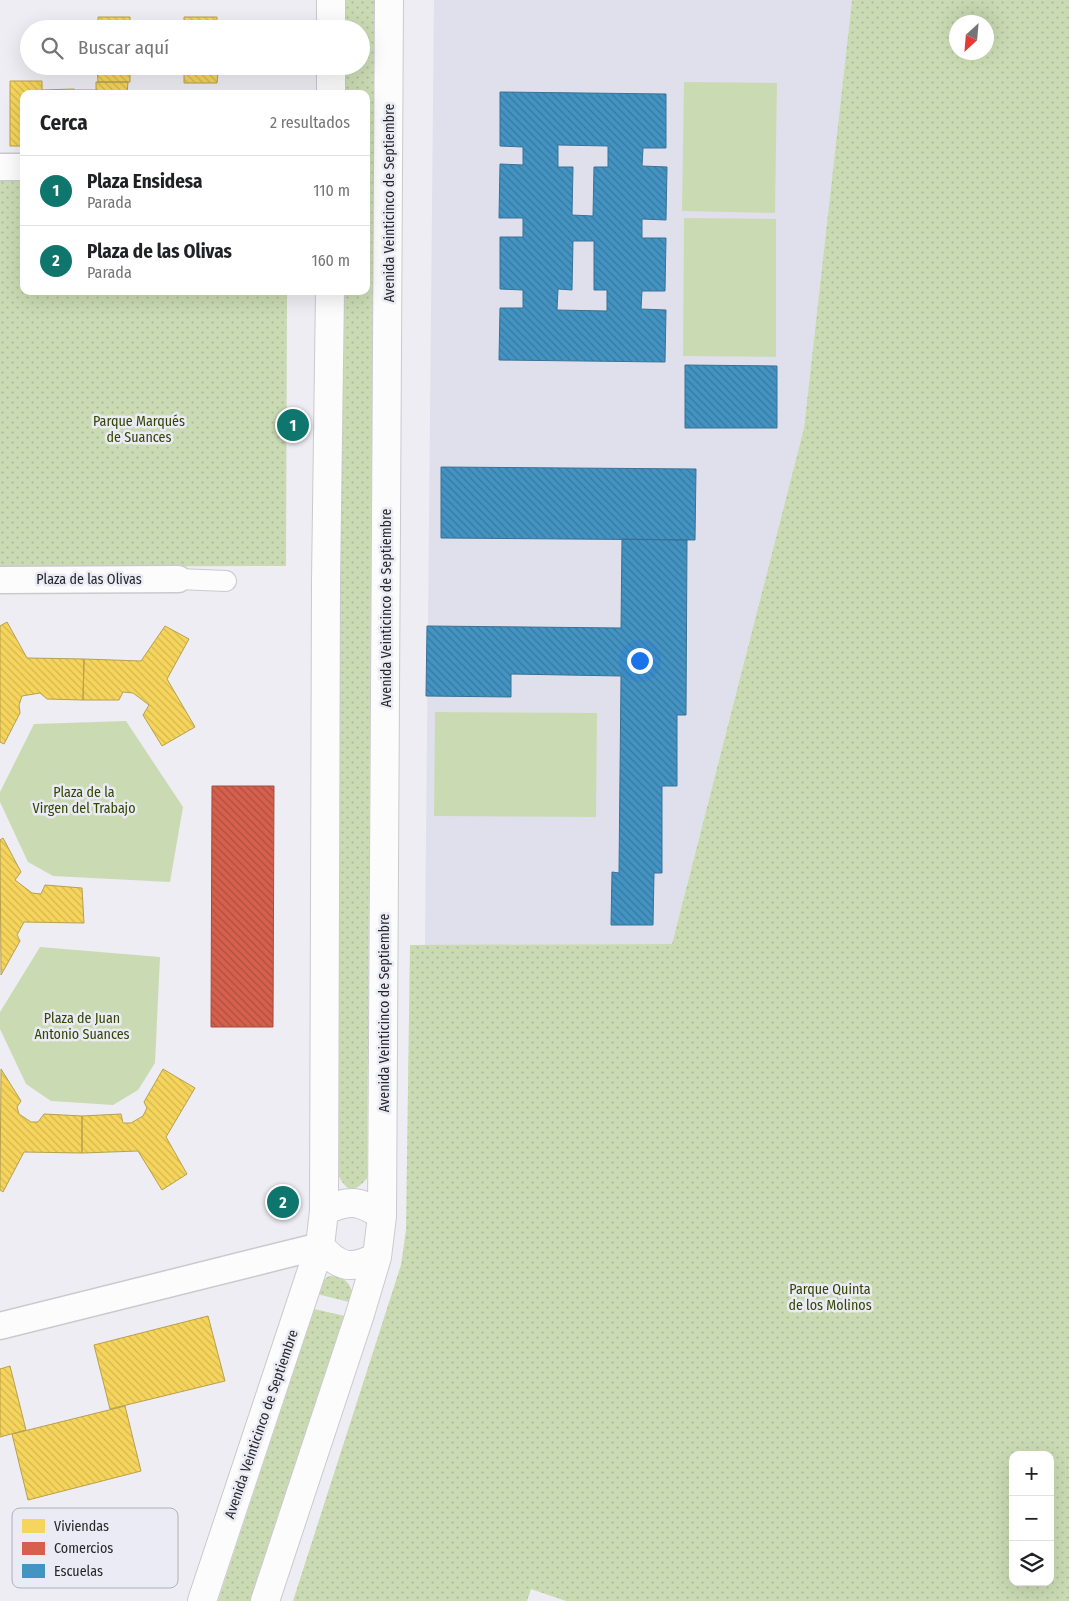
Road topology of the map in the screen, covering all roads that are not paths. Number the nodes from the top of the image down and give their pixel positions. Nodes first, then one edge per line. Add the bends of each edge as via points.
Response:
1 (331, 0) edge
2 (389, 0) edge
3 (331, 20) edge
4 (331, 75) edge
5 (331, 90) edge
6 (0, 167) edge
7 (20, 167) edge
8 (330, 295) edge
9 (178, 579) joint
10 (0, 580) edge
11 (226, 581) dead end
12 (324, 1211) junction
13 (382, 1216) junction
14 (320, 1246) junction
15 (377, 1257) junction
16 (0, 1326) edge
17 (202, 1601) edge
18 (265, 1601) edge

1 - 3 main road
2 - 13 main road, Avenida Veinticinco de Septiembre
4 - 5 main road
6 - 7 street
8 - 12 main road, Avenida Veinticinco de Septiembre
9 - 10 street, Plaza de las Olivas
9 - 11 street
12 - 13 main road via 338,1204 354,1202 369,1206
12 - 14 main road, Avenida Veinticinco de Septiembre
13 - 15 main road, Avenida Veinticinco de Septiembre
14 - 15 main road via 331,1258 346,1265 362,1264
14 - 16 street
14 - 17 main road, Avenida Veinticinco de Septiembre
15 - 18 main road, Avenida Veinticinco de Septiembre

